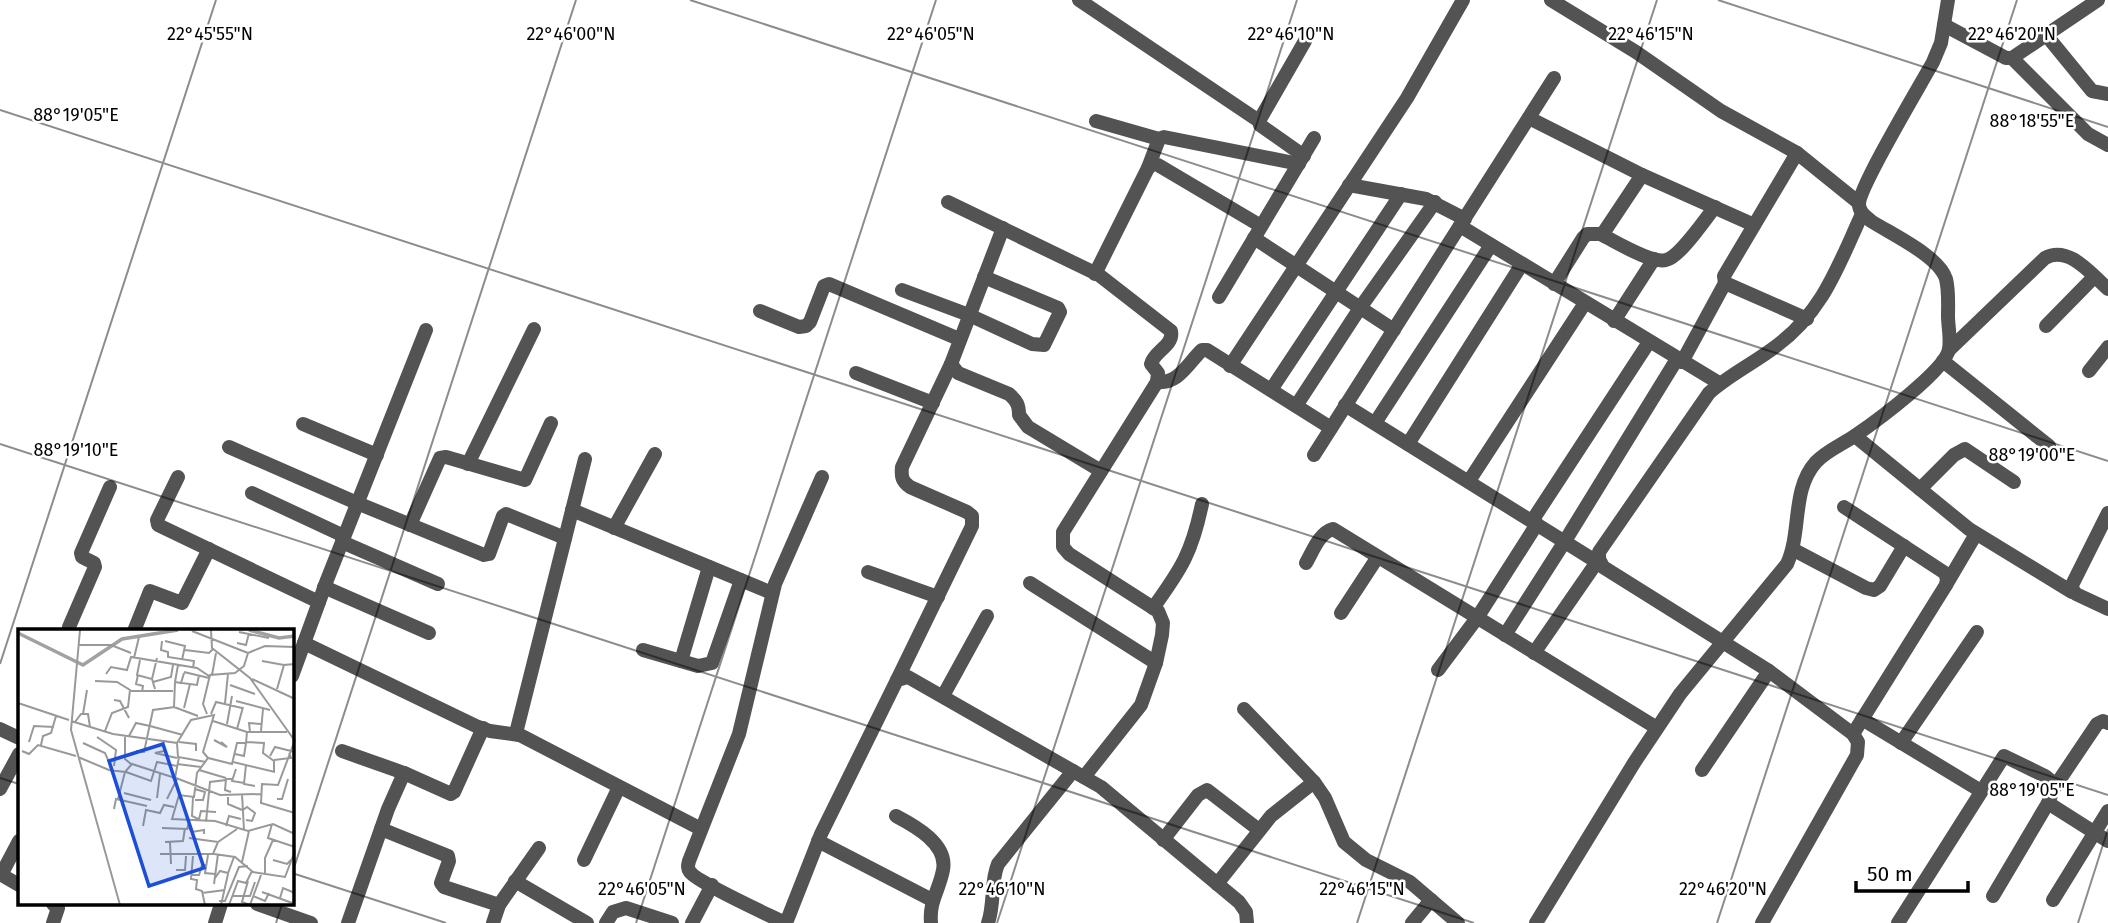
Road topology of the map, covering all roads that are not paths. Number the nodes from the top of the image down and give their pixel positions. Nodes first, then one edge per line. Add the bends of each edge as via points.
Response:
1 (1079, 0) edge
2 (1552, 0) edge
3 (1948, 0) edge
4 (2098, 0) edge
5 (1457, 2) edge
6 (1944, 25) junction
7 (2047, 36) junction
8 (1305, 41) dead end
9 (2012, 58) junction
10 (1555, 78) dead end
11 (2108, 94) edge
12 (1529, 118) junction
13 (1096, 121) dead end
14 (1259, 121) junction
15 (1314, 138) dead end
16 (1159, 139) junction
17 (2108, 145) edge
18 (1797, 153) junction
19 (1301, 160) junction
20 (1148, 168) junction
21 (1642, 175) junction
22 (1349, 185) junction
23 (1401, 194) junction
24 (948, 202) dead end
25 (1435, 202) junction
26 (1715, 207) junction
27 (1861, 209) junction
28 (1462, 222) junction
29 (1754, 225) junction
30 (1003, 229) junction
31 (1258, 232) junction
32 (1600, 234) junction
33 (1491, 245) junction
34 (1654, 259) junction
35 (1522, 264) junction
36 (1295, 265) junction
37 (1095, 274) junction
38 (984, 277) junction
39 (2094, 277) junction
40 (1725, 283) junction
41 (1554, 284) junction
42 (2108, 289) edge
43 (902, 290) dead end
44 (1336, 292) junction
45 (1219, 297) dead end
46 (1585, 303) junction
47 (1360, 308) junction
48 (760, 311) dead end
49 (969, 315) junction
50 (1807, 319) junction
51 (1614, 321) junction
52 (2046, 326) dead end
53 (534, 329) dead end
54 (426, 330) dead end
55 (1394, 330) junction
56 (959, 339) junction
57 (1649, 342) junction
58 (2108, 347) edge
59 (1946, 355) junction
60 (1679, 360) junction
61 (951, 364) junction
62 (1230, 366) junction
63 (2089, 371) dead end
64 (856, 373) dead end
65 (1157, 382) junction
66 (1719, 383) junction
67 (1271, 390) junction
68 (933, 402) junction
69 (1345, 405) junction
70 (1296, 406) junction
71 (551, 423) dead end
72 (303, 424) dead end
73 (1375, 424) junction
74 (1331, 428) junction
75 (1855, 436) junction
76 (1408, 444) junction
77 (2049, 446) dead end
78 (229, 447) dead end
79 (655, 454) dead end
80 (377, 455) junction
81 (1314, 455) dead end
82 (585, 459) dead end
83 (468, 464) junction
84 (1101, 471) junction
85 (178, 477) dead end
86 (822, 477) dead end
87 (1468, 481) junction
88 (2014, 482) dead end
89 (110, 487) dead end
90 (1920, 489) junction
91 (252, 493) dead end
92 (358, 503) junction
93 (1202, 504) dead end
94 (1844, 507) dead end
95 (572, 510) junction
96 (2108, 513) edge
97 (1535, 522) junction
98 (410, 525) junction
99 (614, 528) junction
100 (1976, 534) junction
101 (565, 538) junction
102 (343, 539) junction
103 (1565, 541) junction
104 (1904, 546) junction
105 (209, 549) junction
106 (1794, 550) junction
107 (1377, 558) junction
108 (1598, 561) junction
109 (1306, 562) dead end
110 (709, 567) junction
111 (868, 572) dead end
112 (741, 580) junction
113 (1030, 583) dead end
114 (438, 584) dead end
115 (1945, 585) junction
116 (2072, 592) junction
117 (772, 593) junction
118 (322, 595) junction
119 (938, 597) junction
120 (1153, 608) junction
121 (2108, 609) edge
122 (1341, 612) dead end
123 (987, 616) dead end
124 (1477, 618) junction
125 (70, 629) edge
126 (135, 629) edge
127 (1977, 632) dead end
128 (429, 634) dead end
129 (1505, 635) junction
130 (1723, 640) junction
131 (304, 643) junction
132 (643, 650) dead end
133 (1534, 653) junction
134 (681, 661) junction
135 (1156, 663) junction
136 (294, 670) edge
137 (1438, 670) dead end
138 (1769, 671) junction
139 (897, 680) junction
140 (943, 696) junction
141 (1244, 709) dead end
142 (1862, 719) junction
143 (2108, 723) edge
144 (1657, 727) junction
145 (483, 728) junction
146 (0, 729) edge
147 (1853, 734) junction
148 (519, 735) junction
149 (18, 738) edge
150 (1901, 743) junction
151 (342, 751) dead end
152 (18, 756) edge
153 (1702, 770) dead end
154 (404, 773) junction
155 (1079, 774) junction
156 (1314, 782) junction
157 (619, 787) junction
158 (2054, 788) junction
159 (0, 789) edge
160 (1981, 791) junction
161 (2048, 803) junction
162 (2108, 811) edge
163 (896, 816) dead end
164 (381, 829) junction
165 (701, 829) junction
166 (1259, 830) junction
167 (2095, 833) junction
168 (1163, 840) junction
169 (818, 841) junction
170 (2108, 841) edge
171 (18, 843) edge
172 (539, 848) dead end
173 (584, 860) dead end
174 (1, 874) edge
175 (515, 881) junction
176 (18, 884) edge
177 (1217, 884) junction
178 (712, 886) junction
179 (1993, 896) dead end
180 (932, 900) junction
181 (1431, 900) junction
182 (2053, 900) dead end
183 (499, 905) junction
184 (56, 906) edge
185 (219, 906) edge
186 (263, 906) edge
187 (53, 923) edge
188 (215, 923) edge
189 (311, 923) edge
190 (348, 923) edge
191 (493, 923) edge
192 (587, 923) edge
193 (606, 923) edge
194 (672, 923) edge
195 (692, 923) edge
196 (785, 923) edge
197 (931, 923) edge
198 (988, 923) edge
199 (1247, 923) edge
200 (1412, 923) edge
201 (1458, 923) edge
202 (1536, 923) edge
203 (1762, 923) edge
204 (1898, 923) edge

1 - 14 street
2 - 18 street via 1721,111
3 - 6 street
4 - 7 street
5 - 22 street via 1422,74
6 - 9 street
6 - 27 street via 1933,62 1868,181
7 - 9 street
7 - 11 street via 2092,90
8 - 14 street
9 - 17 street via 2088,134
10 - 12 street
12 - 21 street
12 - 28 street
13 - 16 street
14 - 19 street
15 - 19 street
16 - 19 street
16 - 20 street
18 - 27 street
18 - 29 street
19 - 31 street
20 - 31 street via 1158,165
20 - 37 street
21 - 26 street
21 - 32 street
22 - 23 street
22 - 36 street
23 - 25 street
23 - 44 street
24 - 30 street
25 - 28 street
25 - 47 street
26 - 29 street
26 - 34 street via 1671,258
27 - 50 street via 1826,291
27 - 59 street via 1941,268 1948,291
28 - 33 street
28 - 55 street
29 - 40 street via 1728,267
30 - 37 street
30 - 38 street
31 - 36 street
31 - 45 street
32 - 34 street
32 - 41 street via 1587,234
33 - 35 street
33 - 73 street
34 - 51 street
35 - 41 street
35 - 76 street
36 - 44 street
36 - 62 street
37 - 65 street via 1171,331 1171,341 1152,360
38 - 49 street
38 - 49 street via 1060,312 1040,346
39 - 42 street
39 - 52 street
39 - 59 street via 2070,256 2052,254
40 - 50 street
40 - 60 street
41 - 46 street
43 - 49 street
44 - 47 street
44 - 67 street
46 - 51 street
46 - 87 street
47 - 55 street
47 - 70 street
48 - 56 street via 806,326 829,284
49 - 56 street
50 - 66 street via 1777,346
51 - 57 street
53 - 83 street
54 - 80 street
55 - 69 street
56 - 61 street
57 - 60 street
57 - 97 street
58 - 63 street
59 - 75 street via 1930,376
59 - 77 street
60 - 66 street
60 - 103 street
61 - 68 street
61 - 84 street via 958,373 1009,394 1028,427
62 - 65 street via 1202,350 1174,379
62 - 67 street
64 - 68 street
65 - 84 street
66 - 108 street via 1699,405 1605,543
67 - 70 street
68 - 119 street via 902,467 903,482 972,516 972,526
69 - 73 street
69 - 74 street
70 - 74 street
71 - 83 street via 525,480
72 - 80 street
73 - 76 street
74 - 81 street
75 - 90 street
75 - 106 street via 1817,460 1805,477
76 - 87 street
78 - 92 street
79 - 99 street
80 - 92 street
82 - 95 street
83 - 98 street via 440,458
84 - 120 street via 1063,532 1063,547
85 - 105 street via 157,524
86 - 117 street
87 - 97 street
88 - 90 street via 1965,449
89 - 125 street via 81,553 95,567
90 - 100 street
91 - 102 street
92 - 98 street
92 - 102 street
93 - 120 street via 1185,563
94 - 104 street
95 - 99 street
95 - 101 street
96 - 116 street via 2073,581
97 - 103 street
97 - 124 street
98 - 101 street via 487,555 506,514
99 - 110 street
100 - 115 street
100 - 116 street
101 - 148 street via 516,730
102 - 114 street
102 - 118 street
103 - 108 street
103 - 129 street
104 - 106 street via 1874,590
104 - 115 street via 1945,573
105 - 118 street
105 - 126 street via 182,603 150,591
106 - 130 street
107 - 109 street via 1333,529 1320,538
107 - 122 street
107 - 124 street
108 - 130 street
108 - 133 street
110 - 112 street
110 - 134 street
111 - 119 street
112 - 117 street
112 - 134 street via 712,663 698,666
113 - 135 street
115 - 142 street
116 - 121 street
117 - 165 street via 743,723
118 - 128 street
118 - 131 street
119 - 139 street
120 - 135 street via 1163,623
123 - 140 street
124 - 129 street
124 - 137 street
127 - 150 street
129 - 133 street
130 - 138 street
130 - 144 street
131 - 136 street
131 - 145 street
132 - 134 street
133 - 144 street
135 - 155 street via 1140,705
138 - 147 street
138 - 153 street
139 - 140 street via 908,677
139 - 169 street
140 - 155 street
141 - 156 street
142 - 147 street
142 - 150 street
143 - 158 street via 2097,724
144 - 202 street
145 - 148 street
145 - 154 street via 454,792
146 - 149 street
147 - 203 street via 1857,755
148 - 157 street
150 - 160 street
151 - 154 street
152 - 159 street
154 - 164 street
155 - 168 street
155 - 198 street via 998,863
156 - 166 street
156 - 181 street via 1349,847 1401,876
157 - 165 street
157 - 173 street
158 - 160 street via 2045,776 2004,756
158 - 161 street
160 - 204 street
161 - 167 street
161 - 179 street
162 - 167 street
163 - 180 street via 922,831 943,859
164 - 183 street via 448,856 444,887
164 - 190 street
165 - 178 street via 688,869
166 - 168 street via 1207,790
166 - 177 street
167 - 170 street
167 - 182 street
168 - 177 street
169 - 180 street
169 - 196 street
171 - 174 street
172 - 175 street
174 - 176 street
175 - 183 street
175 - 192 street
177 - 199 street via 1239,902
178 - 195 street
178 - 196 street
180 - 197 street
181 - 200 street
181 - 201 street
183 - 191 street
184 - 187 street
185 - 188 street
186 - 189 street
193 - 194 street via 613,912 626,908

